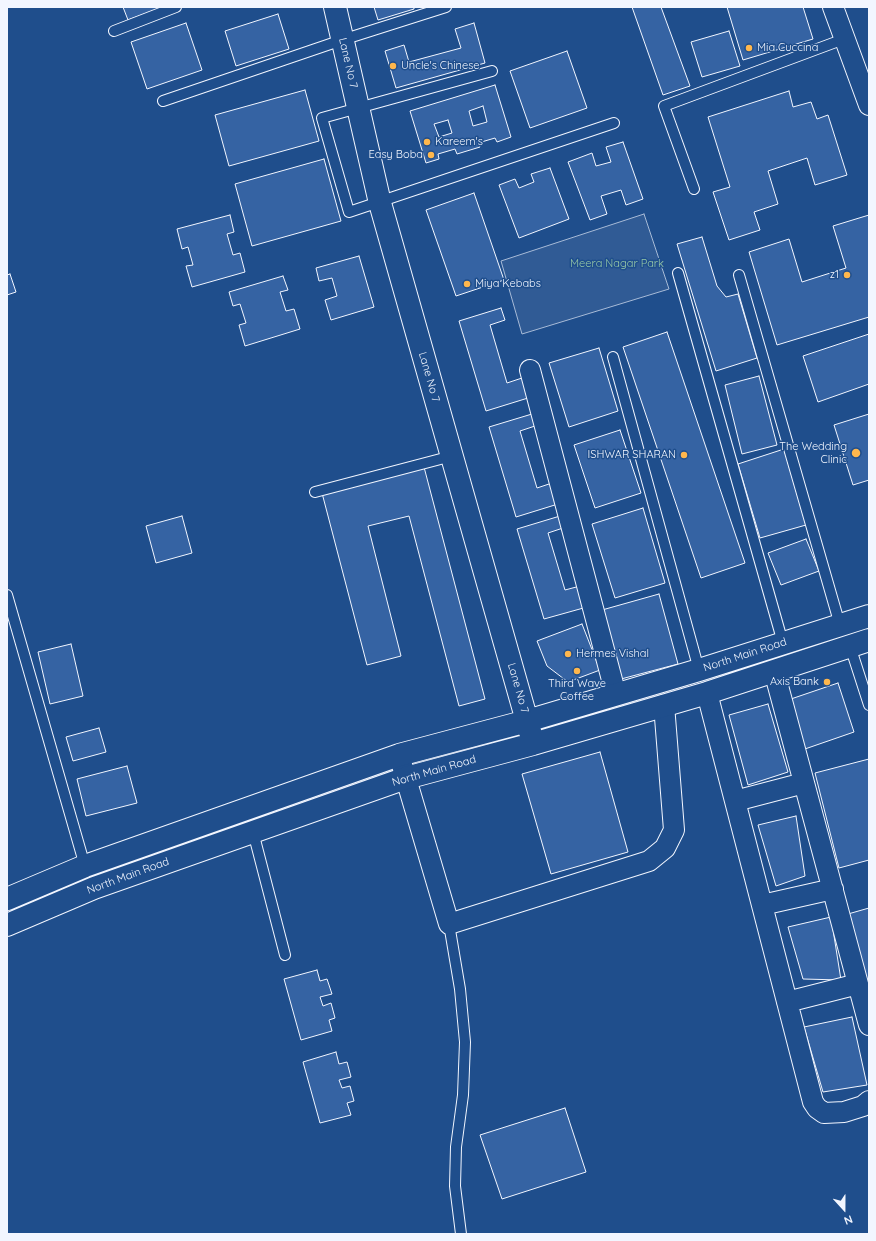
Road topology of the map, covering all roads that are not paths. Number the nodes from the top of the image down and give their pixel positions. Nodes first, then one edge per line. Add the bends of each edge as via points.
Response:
1 (176, 7) edge
2 (335, 7) edge
3 (446, 7) edge
4 (833, 7) edge
5 (114, 31) dead end
6 (844, 39) junction
7 (342, 40) junction
8 (492, 71) dead end
9 (163, 101) dead end
10 (869, 105) edge
11 (358, 108) junction
12 (614, 123) dead end
13 (694, 189) dead end
14 (380, 203) junction
15 (678, 273) dead end
16 (739, 275) dead end
17 (613, 357) dead end
18 (530, 370) dead end
19 (452, 456) junction
20 (315, 492) dead end
21 (7, 595) edge
22 (869, 616) edge
23 (840, 625) junction
24 (784, 643) junction
25 (860, 643) edge
26 (699, 670) junction
27 (774, 671) junction
28 (707, 693) junction
29 (616, 695) junction
30 (664, 705) junction
31 (869, 705) edge
32 (527, 721) junction
33 (534, 744) junction
34 (399, 756) junction
35 (406, 778) junction
36 (804, 784) junction
37 (735, 801) junction
38 (253, 832) junction
39 (85, 866) junction
40 (833, 889) junction
41 (7, 899) edge
42 (762, 904) junction
43 (449, 924) junction
44 (7, 925) edge
45 (285, 955) dead end
46 (858, 984) junction
47 (787, 1002) junction
48 (869, 1024) edge
49 (869, 1101) edge
50 (461, 1234) edge

1 - 5 lane
2 - 7 main road, Lane No 7
3 - 7 lane
4 - 6 street
6 - 10 street
6 - 13 lane via 664,106
7 - 9 lane
7 - 11 main road, Lane No 7
8 - 11 lane
11 - 14 main road, Lane No 7
11 - 14 lane via 322,118 349,212
12 - 14 lane
14 - 19 main road, Lane No 7
15 - 24 lane
16 - 23 lane
17 - 26 lane
18 - 29 street
19 - 20 lane
19 - 32 main road, Lane No 7
21 - 39 lane
22 - 23 main road, North Main Road
23 - 24 main road, North Main Road
24 - 26 main road, North Main Road
25 - 27 main road, North Main Road
25 - 31 lane
26 - 29 main road, North Main Road
27 - 28 main road, North Main Road
27 - 36 street
28 - 30 main road, North Main Road
28 - 37 street
29 - 32 main road, North Main Road
30 - 33 main road, North Main Road
30 - 43 street via 674,830 665,848 649,861
32 - 33 main road, Lane No 7
32 - 34 main road, North Main Road
33 - 35 main road, North Main Road
34 - 35 street
34 - 39 main road, North Main Road
35 - 38 main road, North Main Road
35 - 43 street
36 - 37 street
36 - 40 street
37 - 42 street
38 - 44 main road, North Main Road via 94,888
38 - 45 lane
39 - 41 main road, North Main Road
40 - 42 street
40 - 46 street
42 - 47 street
43 - 50 lane via 460,989 464,1042 463,1095 456,1147 455,1186
46 - 47 street
46 - 48 street
47 - 49 street via 813,1102 817,1108 824,1113 844,1112 863,1106

